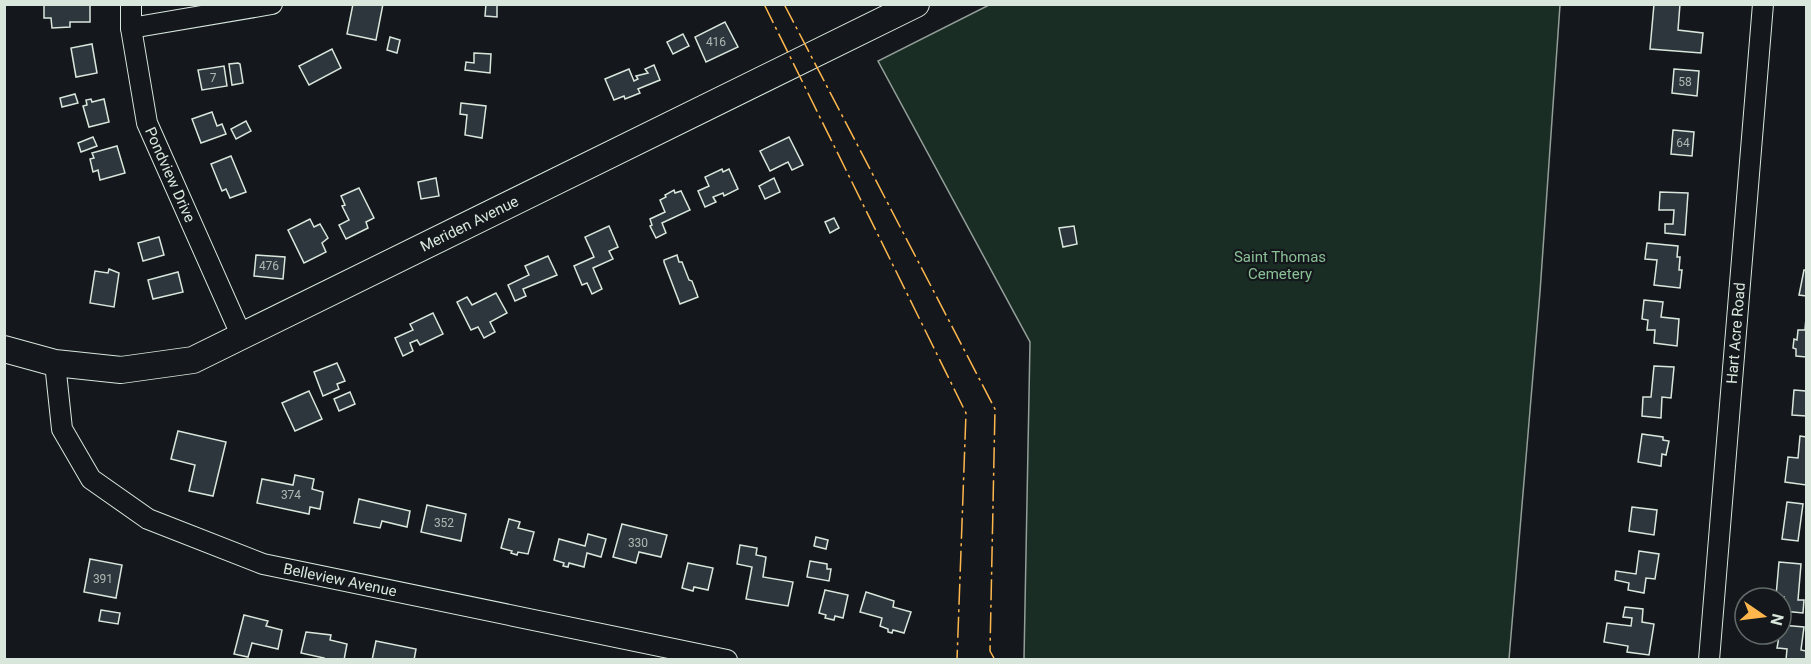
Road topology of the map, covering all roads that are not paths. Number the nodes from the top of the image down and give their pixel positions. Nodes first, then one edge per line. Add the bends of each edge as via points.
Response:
1 (131, 4) edge
2 (272, 4) edge
3 (916, 4) edge
4 (1763, 4) edge
5 (131, 28) junction
6 (242, 337) junction
7 (4, 349) edge
8 (55, 363) junction
9 (727, 660) edge
10 (1709, 660) edge

1 - 5 street, Pondview Drive
2 - 5 street
3 - 6 main road, Meriden Avenue
4 - 10 street, Hart Acre Road
5 - 6 street, Pondview Drive via 147,123
6 - 8 main road, Meriden Avenue via 193,360 121,370
7 - 8 main road, Meriden Avenue
8 - 9 street, Belleview Avenue via 62,429 91,479 148,519 263,564

